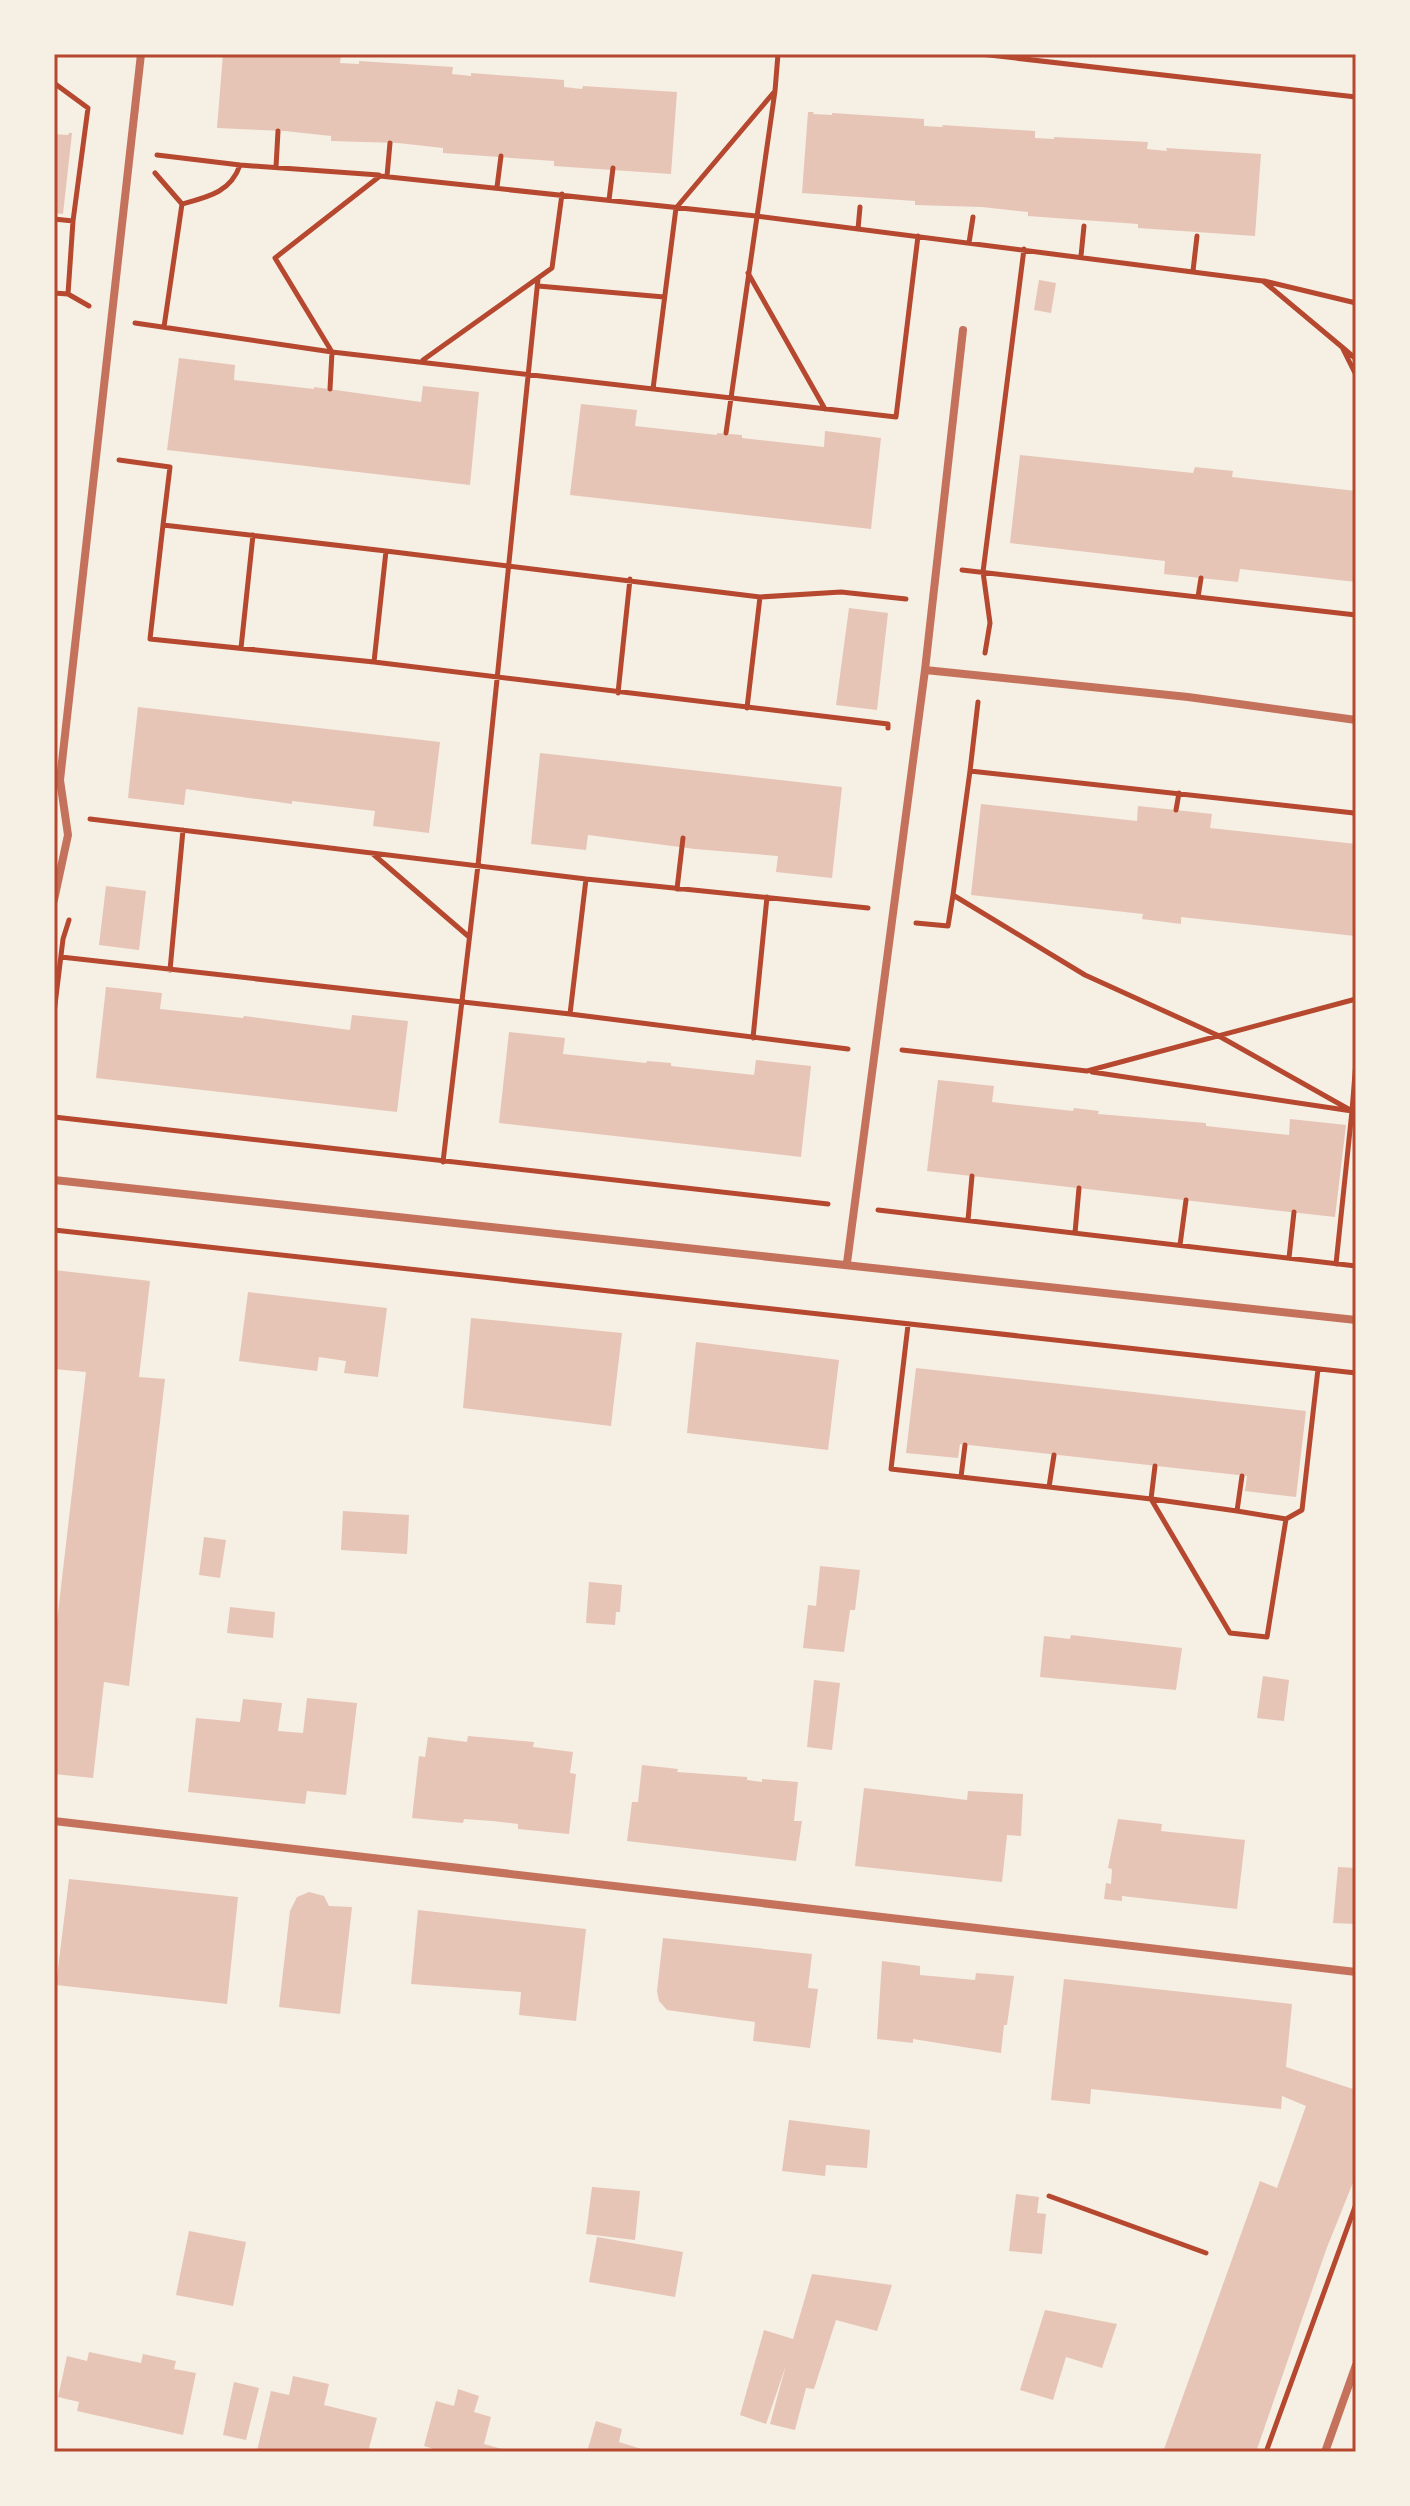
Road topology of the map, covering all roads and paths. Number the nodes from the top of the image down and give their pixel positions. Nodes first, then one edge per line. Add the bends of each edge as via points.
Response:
1 (141, 54) edge
2 (778, 54) edge
3 (980, 54) edge
4 (54, 83) edge
5 (775, 91) junction
6 (1356, 97) edge
7 (278, 131) dead end
8 (390, 143) dead end
9 (501, 156) dead end
10 (240, 165) junction
11 (276, 167) junction
12 (613, 168) dead end
13 (384, 176) junction
14 (497, 187) junction
15 (562, 194) junction
16 (609, 200) junction
17 (182, 204) junction
18 (860, 207) dead end
19 (676, 208) junction
20 (756, 216) junction
21 (973, 217) dead end
22 (54, 219) edge
23 (73, 221) junction
24 (1084, 226) dead end
25 (858, 229) junction
26 (918, 236) junction
27 (1197, 236) dead end
28 (969, 243) junction
29 (1024, 249) junction
30 (1081, 256) junction
31 (1193, 271) junction
32 (748, 272) junction
33 (1263, 281) junction
34 (538, 282) junction
35 (68, 294) dead end
36 (664, 297) junction
37 (1356, 303) edge
38 (134, 323) dead end
39 (164, 327) junction
40 (963, 330) dead end
41 (1342, 347) junction
42 (332, 352) junction
43 (1356, 359) edge
44 (422, 360) junction
45 (529, 374) junction
46 (1356, 375) edge
47 (330, 389) dead end
48 (653, 389) junction
49 (731, 398) junction
50 (825, 409) junction
51 (726, 433) dead end
52 (118, 459) dead end
53 (163, 525) junction
54 (253, 535) junction
55 (386, 551) junction
56 (509, 565) junction
57 (937, 567) junction
58 (983, 572) junction
59 (1201, 578) dead end
60 (630, 579) junction
61 (760, 597) junction
62 (1198, 597) junction
63 (1356, 615) edge
64 (241, 648) junction
65 (374, 662) junction
66 (925, 670) junction
67 (982, 676) junction
68 (497, 678) junction
69 (618, 693) junction
70 (747, 708) junction
71 (1356, 720) edge
72 (887, 740) dead end
73 (970, 771) junction
74 (1179, 793) junction
75 (1176, 810) dead end
76 (1356, 817) edge
77 (89, 819) dead end
78 (183, 830) junction
79 (683, 838) dead end
80 (371, 852) junction
81 (478, 865) junction
82 (586, 879) junction
83 (677, 889) junction
84 (871, 893) dead end
85 (953, 895) junction
86 (767, 897) junction
87 (54, 900) edge
88 (869, 908) junction
89 (915, 923) dead end
90 (867, 924) dead end
91 (469, 937) junction
92 (61, 957) dead end
93 (170, 970) junction
94 (1356, 999) edge
95 (462, 1002) junction
96 (570, 1014) junction
97 (1217, 1035) junction
98 (753, 1038) junction
99 (851, 1049) dead end
100 (899, 1050) dead end
101 (1356, 1061) edge
102 (1087, 1071) junction
103 (1352, 1111) junction
104 (54, 1117) edge
105 (443, 1162) junction
106 (972, 1176) dead end
107 (54, 1180) edge
108 (1079, 1188) dead end
109 (883, 1196) dead end
110 (1186, 1200) dead end
111 (856, 1208) junction
112 (884, 1211) junction
113 (1294, 1212) dead end
114 (968, 1220) junction
115 (54, 1230) edge
116 (1075, 1233) junction
117 (1180, 1245) junction
118 (1289, 1258) junction
119 (847, 1263) junction
120 (1336, 1264) junction
121 (1356, 1266) edge
122 (1356, 1320) edge
123 (908, 1325) junction
124 (1318, 1369) junction
125 (1356, 1373) edge
126 (965, 1445) dead end
127 (1054, 1455) dead end
128 (1155, 1466) dead end
129 (1242, 1476) dead end
130 (961, 1477) junction
131 (1049, 1487) junction
132 (1151, 1499) junction
133 (1237, 1511) junction
134 (1286, 1519) junction
135 (54, 1821) edge
136 (1356, 1972) edge
137 (1049, 2196) dead end
138 (1356, 2204) edge
139 (1206, 2253) dead end
140 (1356, 2365) edge
141 (1266, 2452) edge
142 (1325, 2452) edge

1 - 87 street via 60,780 68,835
2 - 5 path
3 - 6 path
4 - 23 path via 88,108
5 - 19 path
5 - 20 path
7 - 11 path
8 - 13 path
9 - 14 path
10 - 11 path
10 - 17 path via 224,190
10 - 17 path via 150,153 153,171
11 - 13 path
12 - 16 path
13 - 14 path
13 - 42 path via 275,258
14 - 15 path
15 - 16 path
15 - 34 path via 552,268
16 - 19 path
17 - 39 path
18 - 25 path
19 - 20 path
19 - 36 path
20 - 25 path
20 - 32 path
21 - 28 path
22 - 23 path
23 - 35 path
24 - 30 path
25 - 26 path
26 - 28 path
26 - 50 path via 896,417
27 - 31 path
28 - 29 path
29 - 30 path
29 - 58 path
30 - 31 path
31 - 33 path
32 - 49 path
32 - 50 path
33 - 37 path
33 - 41 path
34 - 36 path
34 - 44 path
34 - 45 path
36 - 48 path
38 - 39 path
39 - 42 path
40 - 57 street
41 - 43 path
41 - 46 path
42 - 44 path
42 - 47 path
44 - 45 path
45 - 48 path
45 - 56 path
48 - 49 path
49 - 50 path
49 - 51 path
52 - 53 path via 170,467
53 - 54 path
53 - 64 path via 150,639
54 - 55 path
54 - 64 path
55 - 56 path
55 - 65 path
56 - 60 path
56 - 68 path
57 - 58 path
57 - 61 path via 907,599 841,592
57 - 66 street
58 - 62 path
58 - 67 path via 990,623
59 - 62 path
60 - 61 path
60 - 69 path
61 - 70 path
62 - 63 path
64 - 65 path
65 - 68 path
66 - 67 street
66 - 111 street
67 - 71 street
67 - 73 path
68 - 69 path
68 - 81 path
69 - 70 path
70 - 72 path via 888,724
73 - 74 path
73 - 85 path
74 - 75 path
74 - 76 path
77 - 78 path
78 - 80 path
78 - 93 path
79 - 83 path
80 - 81 path
80 - 91 path
81 - 82 path
81 - 91 path
82 - 83 path
82 - 96 path
83 - 86 path
84 - 88 path
85 - 89 path via 948,926
85 - 97 path via 1085,975
86 - 88 path
86 - 98 path
88 - 90 path
91 - 95 path
92 - 93 path
93 - 95 path
94 - 97 path
95 - 96 path
95 - 105 path
96 - 98 path
97 - 102 path
97 - 103 path
98 - 99 path
100 - 102 path
101 - 103 path
102 - 103 path
103 - 120 path
104 - 105 path
105 - 111 path
106 - 114 path
107 - 119 street
108 - 116 path
109 - 112 path
110 - 117 path
111 - 112 path
111 - 119 street
112 - 114 path
113 - 118 path
114 - 116 path
115 - 123 path
116 - 117 path
117 - 118 path
118 - 120 path
119 - 122 street
120 - 121 path
123 - 124 path
123 - 130 path via 891,1469
124 - 125 path
124 - 134 path via 1302,1510
126 - 130 path
127 - 131 path
128 - 132 path
129 - 133 path
130 - 131 path
131 - 132 path
132 - 133 path
132 - 134 path via 1230,1633 1267,1637
133 - 134 path
135 - 136 street
137 - 139 path
138 - 141 path
140 - 142 street

